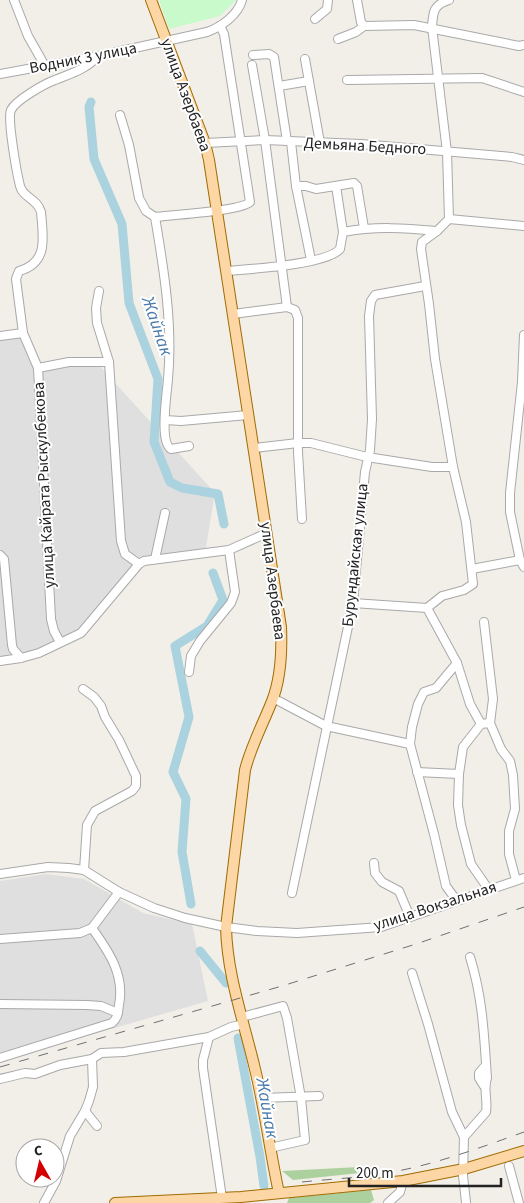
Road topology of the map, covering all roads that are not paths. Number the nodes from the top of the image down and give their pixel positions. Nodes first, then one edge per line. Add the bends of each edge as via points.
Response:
1 (14, 0) edge
2 (151, 0) edge
3 (242, 0) edge
4 (328, 0) edge
5 (357, 0) edge
6 (449, 0) edge
7 (315, 19) dead end
8 (220, 26) junction
9 (364, 26) junction
10 (432, 28) junction
11 (338, 40) dead end
12 (166, 42) junction
13 (524, 45) edge
14 (253, 55) dead end
15 (98, 56) junction
16 (305, 59) dead end
17 (252, 65) dead end
18 (45, 66) junction
19 (0, 74) edge
20 (438, 79) junction
21 (347, 80) dead end
22 (309, 82) junction
23 (279, 86) junction
24 (524, 92) edge
25 (120, 115) dead end
26 (265, 140) junction
27 (241, 141) junction
28 (289, 142) junction
29 (320, 143) junction
30 (205, 144) junction
31 (446, 152) junction
32 (524, 160) edge
33 (296, 186) junction
34 (336, 186) junction
35 (217, 210) junction
36 (155, 217) junction
37 (449, 220) junction
38 (524, 226) edge
39 (364, 228) junction
40 (437, 231) junction
41 (343, 232) junction
42 (311, 260) junction
43 (282, 267) junction
44 (227, 271) junction
45 (425, 286) junction
46 (99, 291) dead end
47 (287, 307) junction
48 (234, 314) junction
49 (23, 333) junction
50 (524, 335) edge
51 (0, 336) edge
52 (109, 362) junction
53 (38, 368) junction
54 (248, 415) junction
55 (165, 420) junction
56 (298, 442) junction
57 (189, 446) dead end
58 (254, 448) junction
59 (367, 456) junction
60 (453, 467) junction
61 (165, 513) dead end
62 (302, 519) dead end
63 (267, 533) junction
64 (229, 550) junction
65 (0, 555) edge
66 (155, 559) junction
67 (139, 564) junction
68 (522, 564) edge
69 (472, 569) junction
70 (353, 603) junction
71 (427, 608) junction
72 (484, 622) dead end
73 (60, 642) junction
74 (21, 658) junction
75 (0, 661) edge
76 (456, 663) junction
77 (189, 672) dead end
78 (82, 689) dead end
79 (273, 698) junction
80 (486, 724) junction
81 (326, 726) junction
82 (410, 744) junction
83 (418, 772) junction
84 (458, 774) junction
85 (374, 863) dead end
86 (84, 870) junction
87 (0, 874) edge
88 (524, 878) edge
89 (516, 880) junction
90 (489, 890) junction
91 (120, 892) junction
92 (292, 893) dead end
93 (457, 901) junction
94 (410, 917) junction
95 (226, 927) junction
96 (92, 928) junction
97 (0, 939) edge
98 (470, 957) dead end
99 (412, 973) dead end
100 (0, 1004) edge
101 (118, 1013) junction
102 (243, 1020) junction
103 (210, 1037) junction
104 (0, 1058) edge
105 (92, 1059) junction
106 (0, 1079) edge
107 (319, 1096) dead end
108 (261, 1098) junction
109 (301, 1098) junction
110 (85, 1111) junction
111 (97, 1126) dead end
112 (464, 1137) junction
113 (270, 1148) junction
114 (524, 1151) edge
115 (509, 1166) dead end
116 (464, 1169) junction
117 (403, 1181) junction
118 (279, 1193) junction
119 (222, 1198) junction
120 (466, 1202) dead end
121 (44, 1203) edge
122 (115, 1203) edge
123 (388, 1203) edge
124 (519, 1203) edge

1 - 18 street via 28,36
2 - 12 main road, улица Азербаева
3 - 8 street via 239,8
4 - 7 street via 327,9
5 - 9 street
6 - 10 street via 439,3 433,12
8 - 12 street, Водник 3 улица
8 - 27 street
9 - 10 street via 414,24
9 - 11 street
10 - 13 street
10 - 20 street
12 - 15 street, Водник 3 улица
12 - 30 main road, улица Азербаева
14 - 23 street via 269,54 274,57
15 - 18 street, Водник 3 улица
15 - 49 street via 87,67 49,82 25,97 10,114 20,189 40,206 43,235 43,249 37,259 32,266 17,274
16 - 22 street
17 - 26 street
18 - 19 street, Водник 3 улица
20 - 21 street
20 - 24 street via 482,78
20 - 31 street
22 - 23 street
22 - 29 street
23 - 28 street
25 - 36 street via 139,198 146,211
26 - 27 street, Демьяна Бедного
26 - 28 street, Демьяна Бедного
26 - 43 street
27 - 30 street, Демьяна Бедного
27 - 35 street via 250,202
28 - 29 street, Демьяна Бедного
28 - 33 street
29 - 31 street, Демьяна Бедного
30 - 35 main road, улица Азербаева
31 - 32 street, Демьяна Бедного
31 - 37 street
33 - 34 street via 316,189
33 - 42 street
34 - 39 street via 357,186
34 - 41 street
35 - 36 street
35 - 44 main road, улица Азербаева
36 - 55 street via 166,287 169,370
37 - 38 street
37 - 40 street
39 - 40 street
39 - 41 street
40 - 45 street via 422,242
41 - 42 street via 337,253
42 - 43 street
43 - 44 street
43 - 47 street
44 - 48 main road, улица Азербаева
45 - 59 street, Бурундайская улица via 375,295 371,301 372,419
45 - 60 street
46 - 52 street via 97,323
47 - 48 street
47 - 56 street via 295,310 298,318
48 - 54 main road, улица Азербаева
49 - 51 street
49 - 53 street
50 - 68 street via 510,494 510,512
52 - 53 street, улица Кайрата Рыскулбекова via 69,362
52 - 67 street via 121,542 125,554
53 - 73 street, улица Кайрата Рыскулбекова via 51,619
54 - 55 street
54 - 58 main road, улица Азербаева
55 - 57 street via 168,447 171,450
56 - 58 street
56 - 59 street
56 - 62 street
58 - 63 main road, улица Азербаева
59 - 60 street via 432,467
59 - 70 street, Бурундайская улица
60 - 69 street via 466,522
61 - 66 street
63 - 64 street
63 - 79 main road, улица Азербаева via 281,644
64 - 66 street
64 - 77 street via 235,592 231,603 191,656
65 - 74 street via 4,559 12,646
66 - 67 street
67 - 73 street via 81,633
68 - 69 street
69 - 71 street via 472,584 464,590 442,596
70 - 71 street
70 - 81 street, Бурундайская улица
71 - 76 street
72 - 80 street via 492,699
73 - 74 street
74 - 75 street
76 - 80 street via 470,704
76 - 82 street via 436,688 424,692 418,704
78 - 86 street via 101,706 136,776 136,786 132,791 95,811 87,825
79 - 81 street
79 - 95 main road, улица Азербаева via 245,770
80 - 84 street via 464,747
80 - 89 street via 510,762 514,775 515,809 509,832 509,854
81 - 82 street
81 - 92 street, Бурундайская улица
82 - 83 street
83 - 84 street
83 - 93 street via 446,886
84 - 90 street via 458,805 466,849 471,864
85 - 94 street via 382,882 399,892
86 - 87 street via 48,867
86 - 91 street, улица Вокзальная
88 - 89 street, улица Вокзальная
89 - 90 street, улица Вокзальная
90 - 93 street, улица Вокзальная
91 - 95 street, улица Вокзальная via 169,913
91 - 96 street
93 - 94 street, улица Вокзальная
94 - 95 street, улица Вокзальная via 381,927 339,931 258,931
95 - 102 main road, улица Азербаева via 226,945
96 - 97 street via 80,933
96 - 101 street via 108,950 120,977
98 - 112 street via 483,1019 486,1112
99 - 112 street via 452,1112
100 - 101 street via 101,1006
101 - 104 street via 112,1023
102 - 103 street
102 - 108 main road, улица Азербаева
102 - 109 street via 283,1006
103 - 105 street via 101,1053
103 - 119 street via 203,1068
105 - 106 street
105 - 110 street via 93,1087
107 - 109 street
108 - 109 street
108 - 113 main road, улица Азербаева
109 - 113 street via 305,1140
110 - 111 street
110 - 121 street via 70,1136 56,1182
112 - 116 street
113 - 118 main road, улица Азербаева
114 - 116 main road
115 - 124 street
116 - 117 main road
116 - 120 street
117 - 118 main road
117 - 123 street via 400,1192
118 - 119 main road
119 - 122 main road

